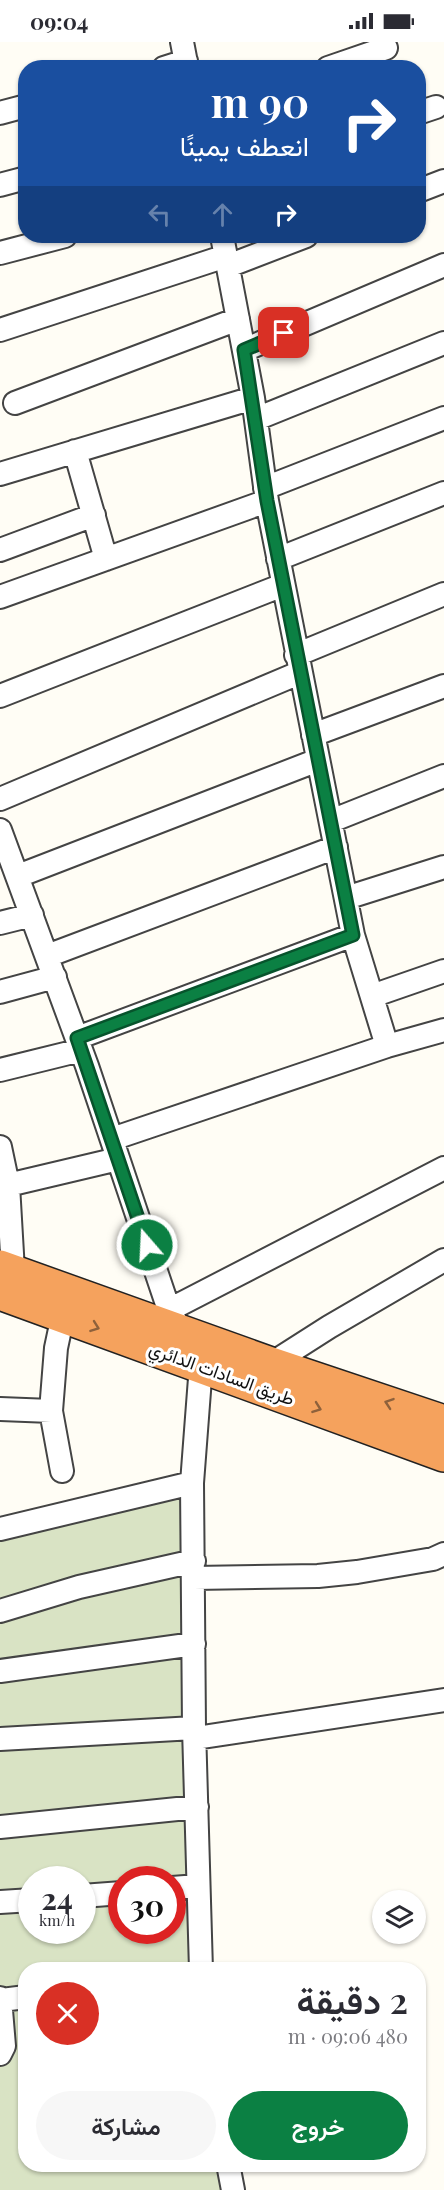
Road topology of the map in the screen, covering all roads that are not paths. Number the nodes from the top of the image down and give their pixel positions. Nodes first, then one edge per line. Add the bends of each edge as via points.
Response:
1 (386, 48) dead end
2 (351, 60) edge
3 (18, 108) edge
4 (0, 113) edge
5 (18, 180) edge
6 (444, 181) edge
7 (0, 185) edge
8 (426, 188) edge
9 (38, 243) edge
10 (273, 243) edge
11 (0, 253) edge
12 (225, 253) edge
13 (444, 265) edge
14 (238, 319) junction
15 (0, 330) edge
16 (444, 343) edge
17 (244, 350) junction
18 (15, 403) dead end
19 (254, 408) junction
20 (444, 418) edge
21 (75, 452) junction
22 (0, 474) edge
23 (444, 493) edge
24 (266, 494) junction
25 (94, 516) junction
26 (0, 550) edge
27 (106, 559) junction
28 (278, 559) junction
29 (283, 585) junction
30 (444, 594) edge
31 (0, 597) edge
32 (298, 664) junction
33 (444, 686) edge
34 (0, 696) edge
35 (312, 735) junction
36 (318, 760) junction
37 (444, 776) edge
38 (0, 799) edge
39 (331, 821) junction
40 (1, 838) edge
41 (336, 847) junction
42 (444, 867) edge
43 (18, 876) junction
44 (346, 898) junction
45 (32, 915) junction
46 (0, 923) edge
47 (353, 935) junction
48 (51, 967) junction
49 (444, 970) edge
50 (0, 992) edge
51 (372, 996) junction
52 (443, 1032) edge
53 (79, 1044) junction
54 (387, 1046) junction
55 (0, 1070) edge
56 (0, 1147) edge
57 (115, 1149) junction
58 (444, 1168) edge
59 (8, 1185) junction
60 (444, 1260) edge
61 (4, 1277) edge
62 (63, 1315) junction
63 (175, 1321) junction
64 (271, 1364) junction
65 (201, 1365) junction
66 (0, 1408) edge
67 (51, 1411) junction
68 (444, 1422) edge
69 (444, 1455) edge
70 (62, 1471) dead end
71 (192, 1483) junction
72 (0, 1529) edge
73 (444, 1554) edge
74 (194, 1569) junction
75 (0, 1611) edge
76 (194, 1644) junction
77 (0, 1671) edge
78 (444, 1700) edge
79 (195, 1733) junction
80 (0, 1739) edge
81 (197, 1807) junction
82 (0, 1827) edge
83 (198, 1886) junction
84 (186, 1887) edge
85 (18, 1901) edge
86 (0, 1902) edge
87 (201, 1962) edge
88 (18, 1998) edge
89 (0, 1999) edge
90 (0, 2054) edge
91 (230, 2172) edge
92 (233, 2190) edge

1 - 2 street
3 - 4 street
5 - 7 street
6 - 8 street
9 - 11 street
10 - 12 street
12 - 14 street
12 - 15 street
13 - 17 street
14 - 17 street
14 - 18 street
16 - 19 street
17 - 19 street
19 - 21 street
19 - 24 street
20 - 24 street
21 - 22 street
21 - 25 street
23 - 28 street
24 - 27 street
24 - 28 street
25 - 26 street
25 - 27 street
27 - 31 street
28 - 29 street
29 - 32 street
29 - 34 street
30 - 32 street
32 - 35 street
32 - 38 street
33 - 35 street
35 - 36 street
36 - 39 street
36 - 43 street
37 - 39 street
39 - 41 street
40 - 43 street
41 - 44 street
41 - 48 street
42 - 44 street
43 - 45 street
44 - 47 street
45 - 46 street
45 - 48 street
47 - 51 street
47 - 53 street
48 - 50 street
48 - 53 street
49 - 51 street
51 - 54 street
52 - 54 street
53 - 55 street
53 - 57 street
54 - 57 street
56 - 59 street
57 - 59 street
57 - 63 street
58 - 63 street
59 - 61 street
60 - 64 street
61 - 62 highway, طريق السادات الدائري
61 - 63 highway, طريق السادات الدائري
62 -> 65 highway, طريق السادات الدائري
62 - 67 street
63 - 64 highway, طريق السادات الدائري
68 -> 64 highway, طريق السادات الدائري
65 -> 69 highway, طريق السادات الدائري
65 - 71 street
66 - 67 street
67 - 70 street
71 - 72 street
71 - 74 street
73 - 74 street via 433,1559 318,1576
74 - 75 street via 79,1587
74 - 76 street
76 - 77 street
76 - 79 street
78 - 79 street
79 - 80 street
79 - 81 street
81 - 82 street
81 - 83 street
83 - 84 street
83 - 87 street
85 - 86 street
88 - 89 street
89 - 90 street via 4,2046
91 - 92 street

